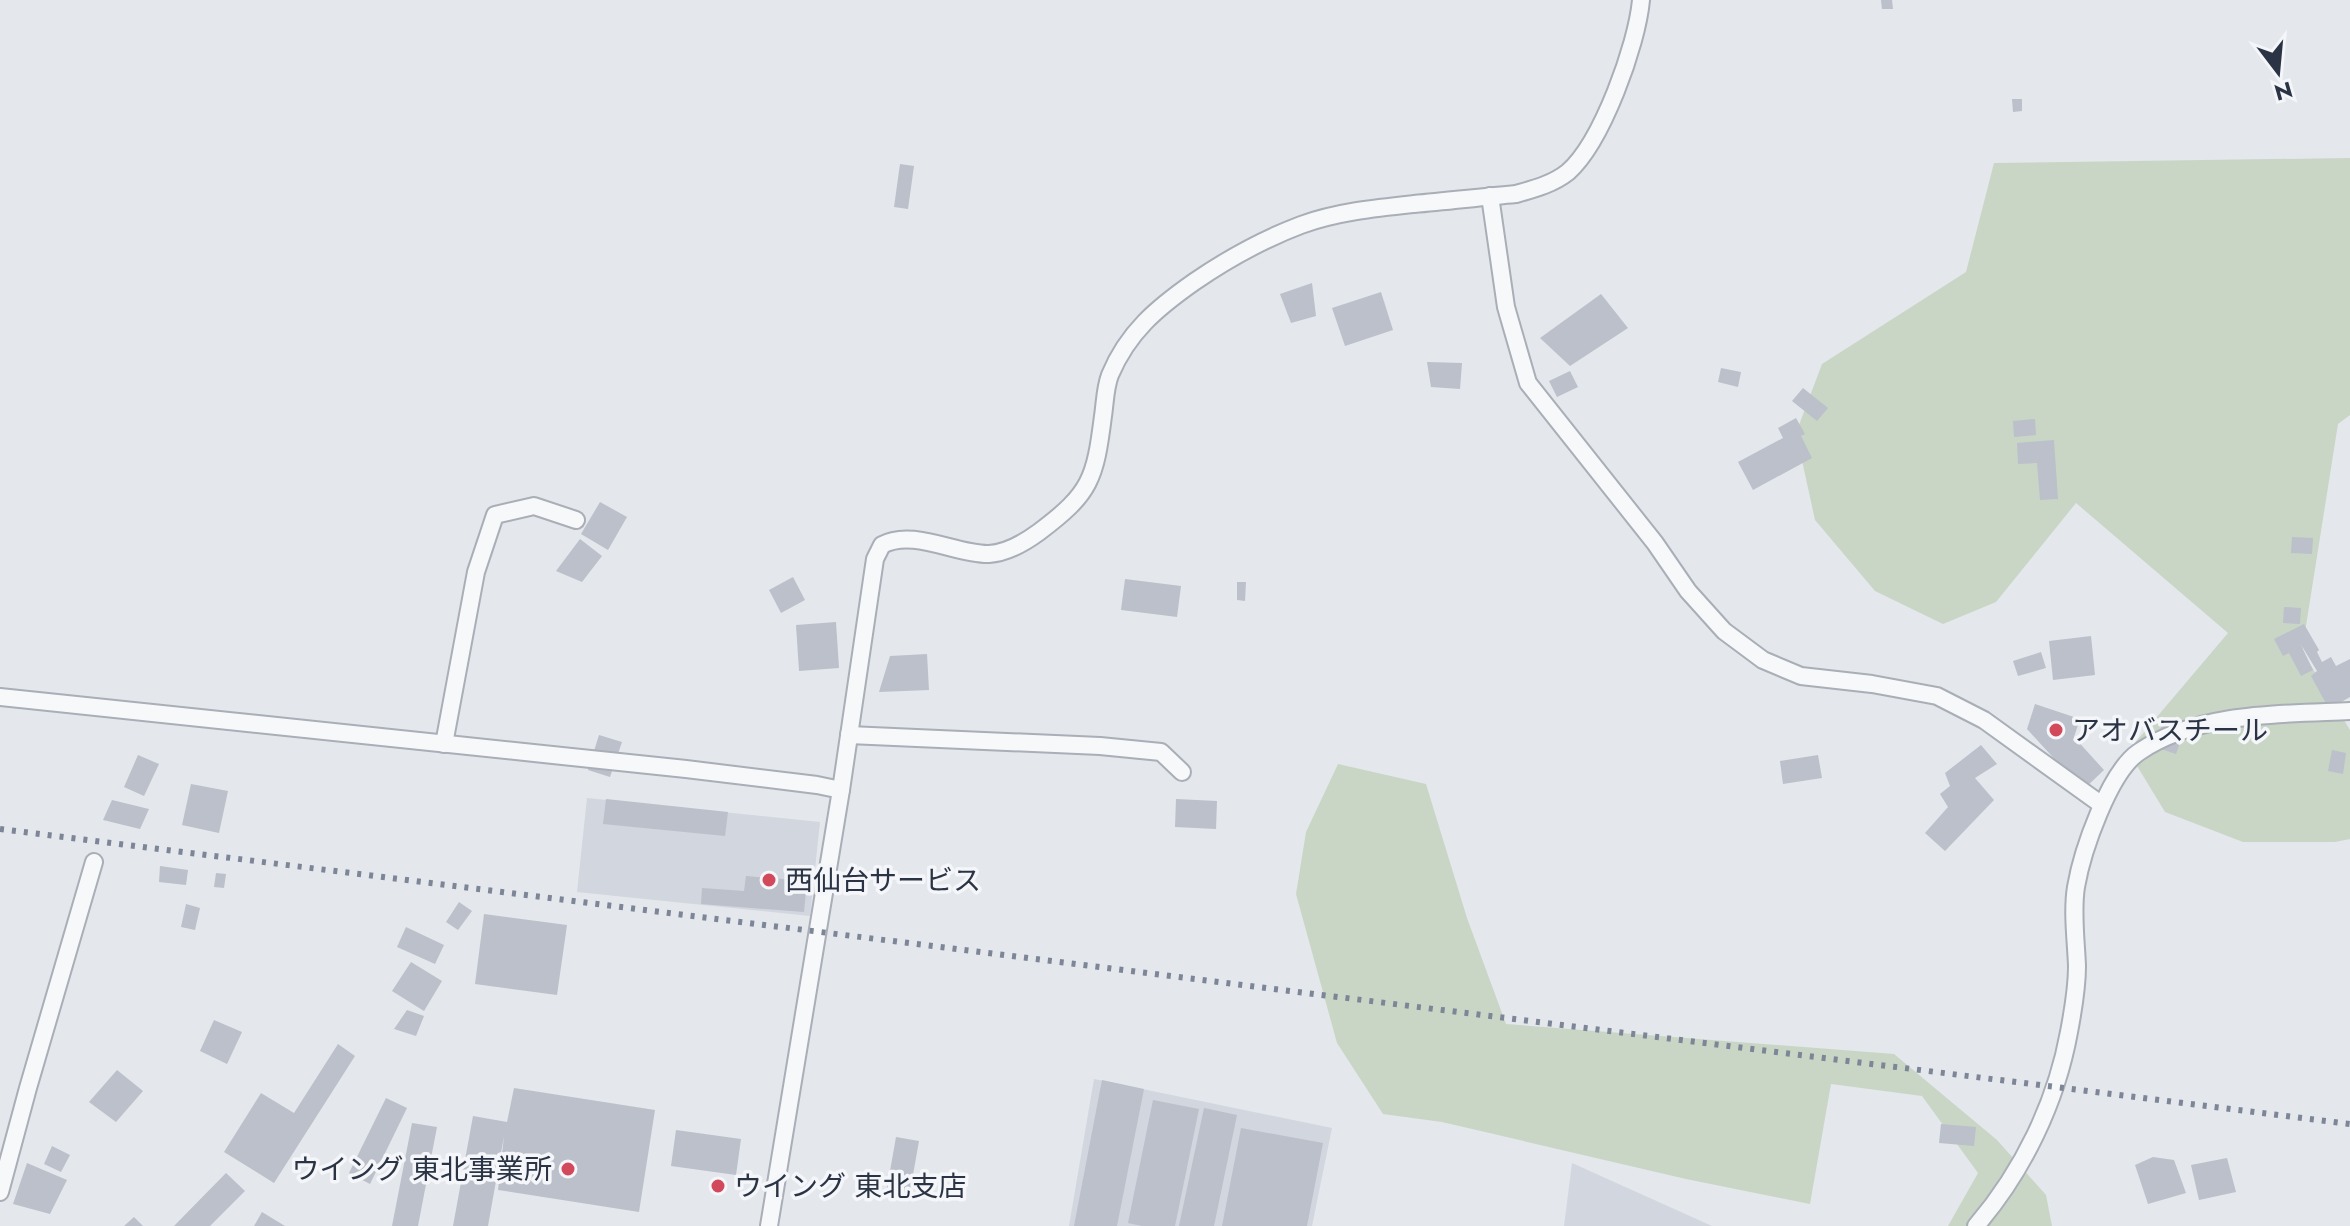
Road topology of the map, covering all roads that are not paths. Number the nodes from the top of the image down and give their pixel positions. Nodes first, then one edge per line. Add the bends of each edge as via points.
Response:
1 (1641, 0) edge
2 (1490, 196) junction
3 (576, 520) dead end
4 (0, 697) edge
5 (2350, 711) edge
6 (849, 735) junction
7 (444, 744) junction
8 (1182, 772) dead end
9 (841, 790) junction
10 (2102, 805) junction
11 (94, 862) dead end
12 (0, 1192) edge
13 (769, 1226) edge
14 (1976, 1226) edge

1 - 2 street via 1618,85 1579,159 1558,179 1538,188
2 - 6 street via 1363,209 1303,224 1231,259 1163,304 1142,323 1119,357 1107,383 1090,482 1062,513 1024,542 990,554 910,540 882,545 875,559
2 - 10 street via 1506,307 1528,383 1724,631 1763,660 1801,676 1937,696 1984,720
3 - 7 street via 534,506 495,515 476,572
4 - 7 street
5 - 10 street via 2247,716 2164,738 2133,756
6 - 8 street via 1161,752
6 - 9 street
7 - 9 street
9 - 13 street
10 - 14 street via 2076,890 2077,971 2056,1088 2025,1155
11 - 12 street

